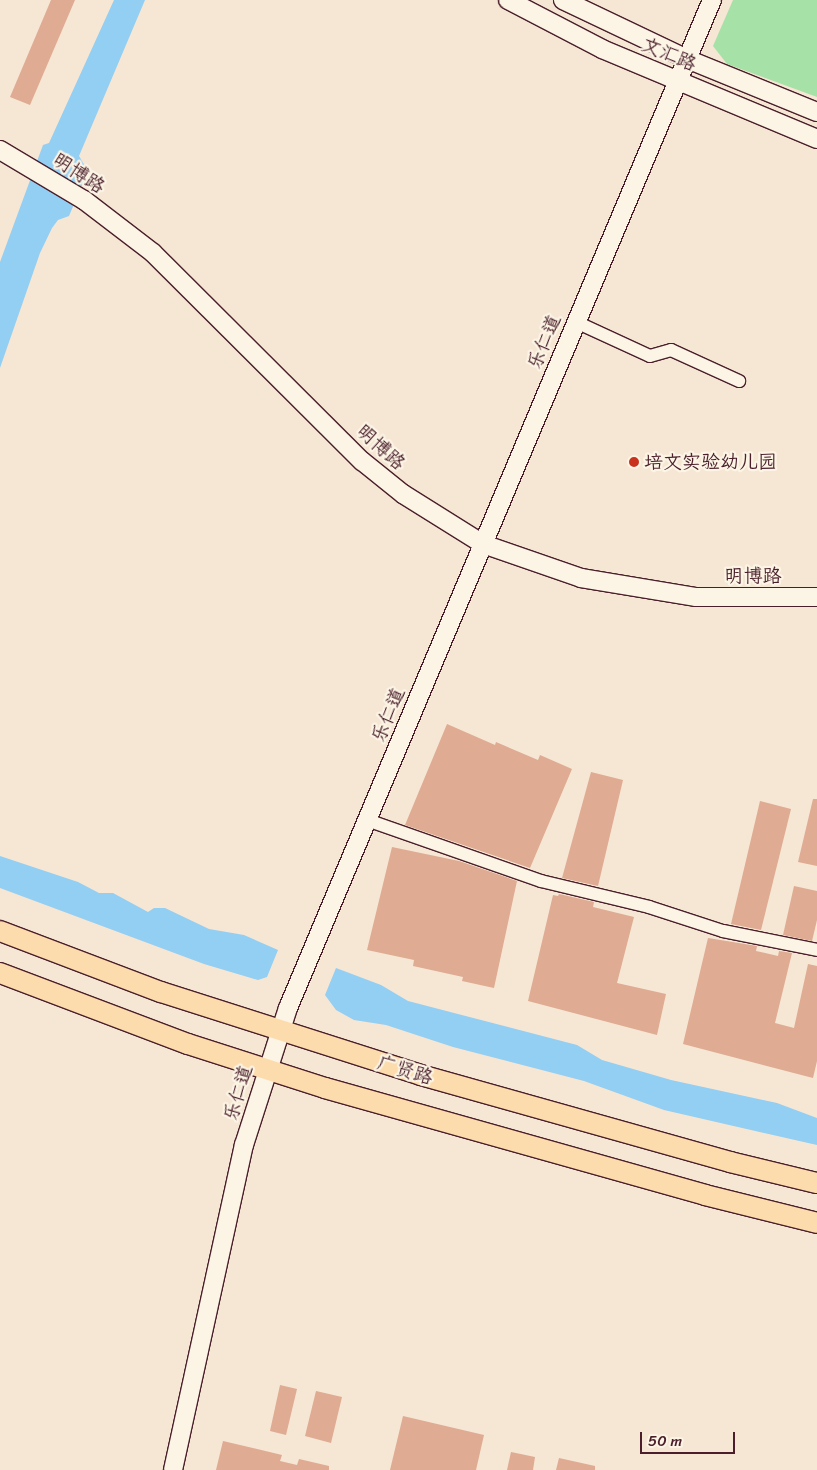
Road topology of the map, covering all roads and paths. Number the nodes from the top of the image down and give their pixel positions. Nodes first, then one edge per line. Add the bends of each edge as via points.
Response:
1 (508, 0) edge
2 (563, 0) edge
3 (712, 0) edge
4 (687, 59) junction
5 (678, 82) junction
6 (817, 112) edge
7 (817, 139) edge
8 (0, 150) edge
9 (576, 322) junction
10 (738, 381) dead end
11 (482, 544) junction
12 (817, 597) edge
13 (367, 820) junction
14 (0, 930) edge
15 (817, 950) edge
16 (0, 973) edge
17 (280, 1031) junction
18 (267, 1070) junction
19 (817, 1183) edge
20 (817, 1223) edge
21 (174, 1470) edge

1 - 5 street, 文汇路 via 602,49
2 - 4 street, 文汇路
3 - 4 street, 乐仁道
4 - 5 street, 乐仁道
4 - 6 street, 文汇路
5 - 7 street, 文汇路
5 - 9 street, 乐仁道
8 - 11 street, 明博路 via 84,200 153,253 362,461 403,494
9 - 10 street via 650,356 671,350
9 - 11 street, 乐仁道
11 - 12 street, 明博路 via 580,578 696,597
11 - 13 street, 乐仁道
13 - 15 street via 541,881 649,907 723,931
13 - 17 street, 乐仁道
14 - 17 main road, 广贤路 via 152,989
16 - 18 main road, 广贤路 via 188,1044
17 - 18 street, 乐仁道
17 - 19 main road, 广贤路 via 529,1107
18 - 20 main road, 广贤路 via 705,1196
18 - 21 street, 乐仁道 via 244,1145

